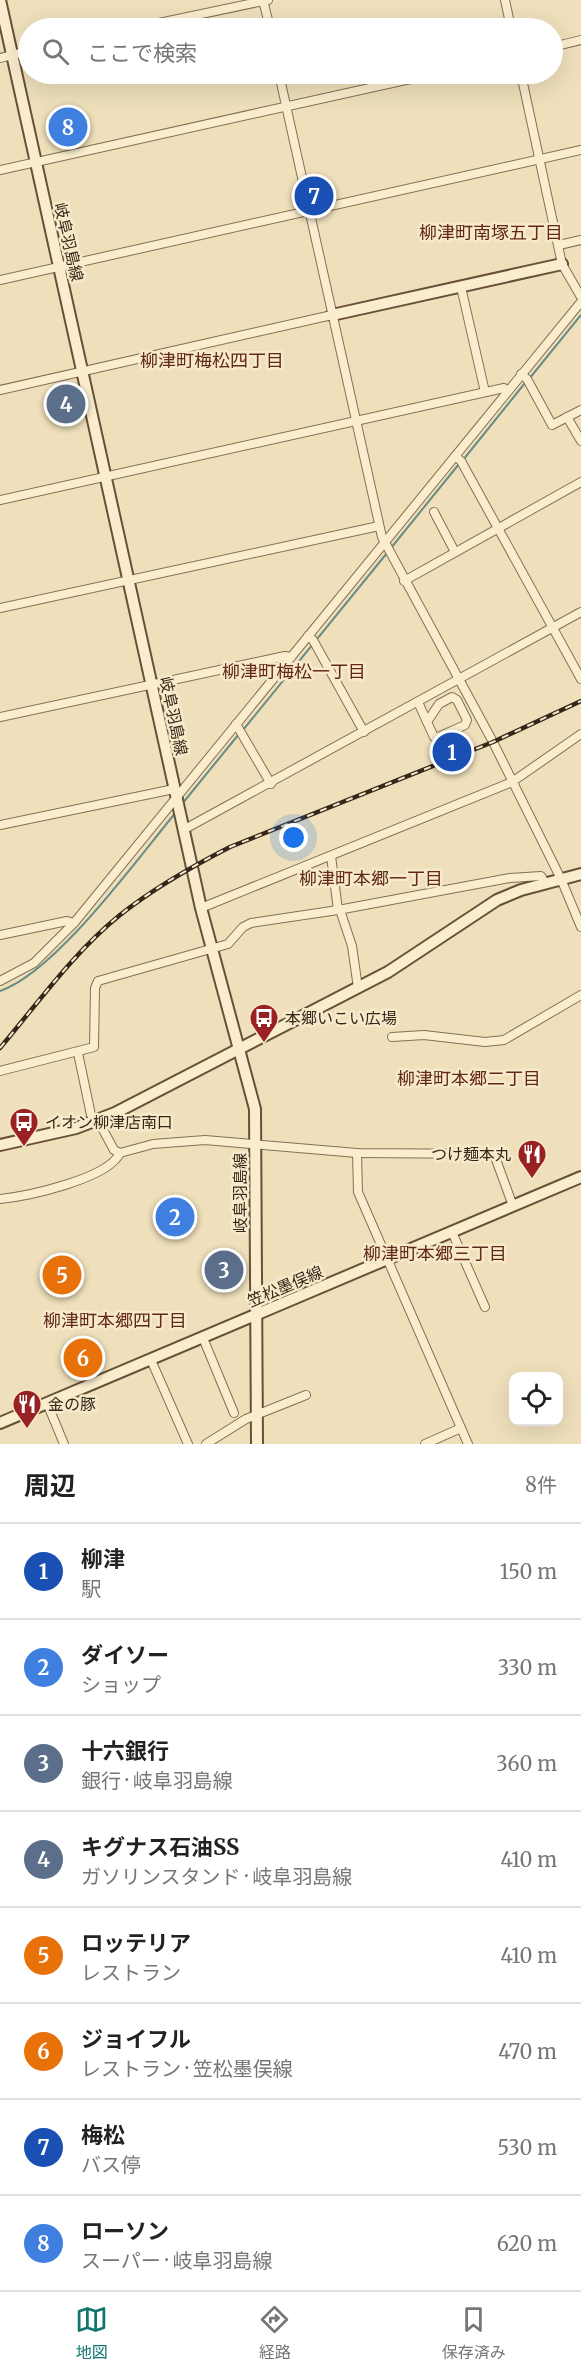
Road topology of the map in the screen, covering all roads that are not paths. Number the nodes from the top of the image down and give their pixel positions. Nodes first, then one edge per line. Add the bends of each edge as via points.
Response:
1 (0, 0) edge
2 (265, 0) edge
3 (505, 0) edge
4 (181, 18) edge
5 (268, 18) edge
6 (509, 18) edge
7 (581, 40) edge
8 (563, 44) edge
9 (18, 54) edge
10 (12, 55) junction
11 (0, 58) edge
12 (18, 82) edge
13 (19, 84) edge
14 (282, 84) edge
15 (387, 84) edge
16 (523, 84) edge
17 (287, 106) junction
18 (581, 150) edge
19 (540, 160) junction
20 (36, 162) junction
21 (0, 170) edge
22 (309, 211) junction
23 (581, 240) edge
24 (559, 245) junction
25 (562, 264) junction
26 (59, 266) junction
27 (0, 280) edge
28 (461, 287) junction
29 (581, 297) edge
30 (581, 302) edge
31 (332, 315) junction
32 (82, 372) junction
33 (521, 374) junction
34 (0, 390) edge
35 (508, 390) junction
36 (485, 392) junction
37 (581, 410) edge
38 (567, 417) junction
39 (356, 421) junction
40 (581, 441) edge
41 (455, 456) junction
42 (106, 476) junction
43 (581, 483) edge
44 (0, 500) edge
45 (434, 512) dead end
46 (379, 526) junction
47 (498, 529) junction
48 (384, 543) junction
49 (456, 552) junction
50 (129, 581) junction
51 (404, 581) junction
52 (0, 608) edge
53 (581, 612) edge
54 (553, 628) junction
55 (308, 636) junction
56 (291, 657) junction
57 (581, 679) edge
58 (459, 680) junction
59 (152, 684) junction
60 (418, 702) junction
61 (0, 717) edge
62 (427, 722) junction
63 (236, 724) junction
64 (364, 732) junction
65 (581, 734) edge
66 (512, 782) junction
67 (271, 784) junction
68 (175, 793) junction
69 (0, 825) edge
70 (183, 830) junction
71 (331, 856) junction
72 (581, 874) edge
73 (561, 879) junction
74 (544, 883) junction
75 (201, 908) junction
76 (339, 910) junction
77 (74, 923) junction
78 (581, 927) edge
79 (0, 935) edge
80 (211, 950) junction
81 (0, 981) edge
82 (358, 988) junction
83 (581, 995) edge
84 (392, 1036) dead end
85 (240, 1049) junction
86 (78, 1053) junction
87 (0, 1071) edge
88 (97, 1120) junction
89 (0, 1143) edge
90 (255, 1146) junction
91 (120, 1153) junction
92 (357, 1153) junction
93 (581, 1177) edge
94 (0, 1199) edge
95 (513, 1206) junction
96 (452, 1232) junction
97 (388, 1259) junction
98 (485, 1307) dead end
99 (257, 1314) junction
100 (202, 1338) junction
101 (151, 1360) junction
102 (306, 1395) dead end
103 (47, 1403) junction
104 (234, 1413) dead end
105 (257, 1415) junction
106 (0, 1423) edge
107 (461, 1428) junction
108 (64, 1444) edge
109 (188, 1444) edge
110 (206, 1444) edge
111 (256, 1444) edge
112 (425, 1444) edge
113 (468, 1444) edge

1 - 10 main road, 岐阜羽島線
2 - 4 street
2 - 5 street
3 - 6 street
7 - 8 street
9 - 10 street
10 - 11 street
10 - 12 main road, 岐阜羽島線
13 - 20 main road, 岐阜羽島線
14 - 17 street
15 - 17 street
16 - 19 street
17 - 20 street
17 - 22 street
18 - 19 street
19 - 22 street
19 - 24 street
20 - 21 street
20 - 26 main road, 岐阜羽島線
22 - 26 street
22 - 31 street
23 - 24 street
24 - 25 street
25 - 28 main road
25 - 29 street
26 - 27 street
26 - 32 main road, 岐阜羽島線
28 - 31 main road
28 - 36 street
30 - 33 street
31 - 32 street
31 - 39 street
32 - 34 street
32 - 42 main road, 岐阜羽島線
33 - 35 street
33 - 38 street via 552,425
35 - 36 street
35 - 41 street
36 - 39 street
37 - 38 street
38 - 40 street
39 - 42 street
39 - 46 street
41 - 47 street
41 - 48 street
42 - 44 street
42 - 50 main road, 岐阜羽島線
43 - 47 street
45 - 49 street
46 - 48 street
46 - 50 street
47 - 49 street
47 - 54 street
48 - 51 street
48 - 55 street
49 - 51 street
50 - 52 street
50 - 59 main road, 岐阜羽島線
51 - 58 street
53 - 54 street
54 - 57 street
54 - 58 street
55 - 56 street
55 - 64 street
56 - 59 street
56 - 63 street
58 - 60 street
58 - 66 street
59 - 61 street
59 - 68 main road, 岐阜羽島線
60 - 62 street
60 - 64 street
62 - 62 street via 439,704 453,698 467,720 438,737
63 - 67 street
63 - 68 street
64 - 67 street
65 - 66 street
66 - 71 street
66 - 73 street
67 - 70 street
68 - 69 street
68 - 70 main road, 岐阜羽島線
68 - 77 street
70 - 75 main road, 岐阜羽島線
71 - 75 street
71 - 76 street
72 - 73 main road
73 - 74 main road
73 - 78 street
74 - 76 street via 541,876 510,878
74 - 82 main road via 478,910
75 - 80 main road, 岐阜羽島線
76 - 80 street via 251,923 228,944
76 - 82 street via 352,946
77 - 79 street via 67,921
77 - 81 street via 34,963
80 - 85 main road, 岐阜羽島線
80 - 86 street via 98,981 94,1047
82 - 85 main road
83 - 84 street via 504,1040
85 - 88 main road
85 - 90 main road, 岐阜羽島線 via 255,1109
86 - 87 street
86 - 88 street via 91,1115
88 - 89 main road
88 - 91 street via 114,1150
90 - 91 street via 179,1141
90 - 92 street
90 - 99 main road, 岐阜羽島線
91 - 94 street via 112,1165 87,1177
92 - 95 street via 494,1154
92 - 97 street via 358,1192
93 - 95 main road, 笠松墨俣線
95 - 96 main road, 笠松墨俣線
96 - 97 main road, 笠松墨俣線
96 - 98 street
97 - 99 main road, 笠松墨俣線
97 - 107 street
99 - 100 main road, 笠松墨俣線
99 - 105 main road, 岐阜羽島線
100 - 101 main road, 笠松墨俣線
100 - 104 street
101 - 103 main road, 笠松墨俣線
101 - 109 street
102 - 105 street
103 - 106 main road, 笠松墨俣線
103 - 108 street
105 - 110 street
105 - 111 main road, 岐阜羽島線
107 - 112 street
107 - 113 street

